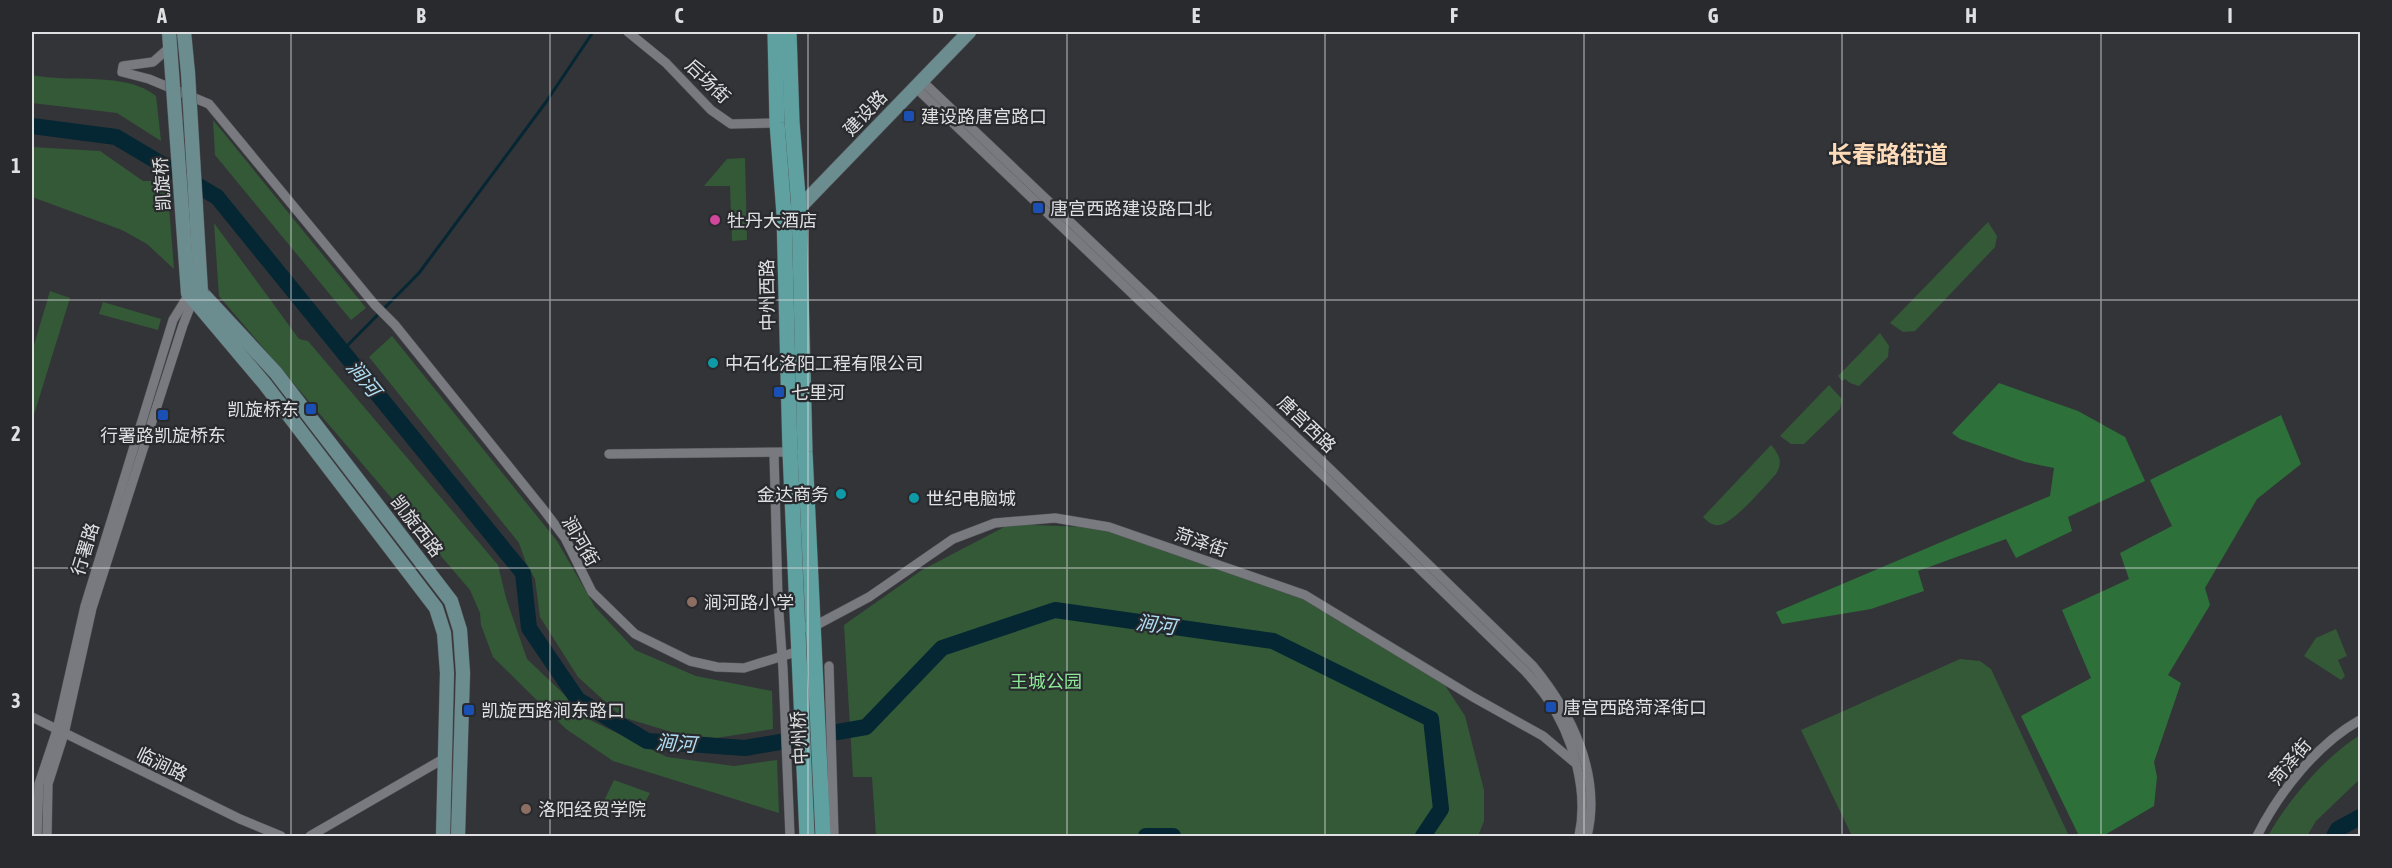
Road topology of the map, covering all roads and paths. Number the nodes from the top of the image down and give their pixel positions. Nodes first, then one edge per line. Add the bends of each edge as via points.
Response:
1 (169, 32) edge
2 (184, 32) edge
3 (628, 32) edge
4 (775, 32) edge
5 (789, 32) edge
6 (969, 32) edge
7 (979, 32) edge
8 (171, 47) junction
9 (920, 86) junction
10 (777, 123) junction
11 (794, 213) junction
12 (195, 292) junction
13 (798, 452) junction
14 (774, 453) junction
15 (609, 454) dead end
16 (805, 627) junction
17 (782, 656) junction
18 (811, 663) junction
19 (32, 717) edge
20 (2361, 720) edge
21 (60, 732) junction
22 (445, 758) junction
23 (1574, 762) junction
24 (828, 808) junction
25 (37, 837) edge
26 (46, 837) edge
27 (281, 837) edge
28 (310, 837) edge
29 (443, 837) edge
30 (459, 837) edge
31 (790, 837) edge
32 (807, 837) edge
33 (823, 837) edge
34 (834, 837) edge
35 (1579, 837) edge
36 (1587, 837) edge
37 (2257, 837) edge

1 - 8 main road, 凯旋桥
2 - 12 main road, 凯旋桥, bridge
3 - 10 street, 后场街 via 731,124
4 - 10 main road, 中州西路
5 - 11 main road, 中州西路
6 - 9 main road, 建设路
7 - 9 main road, 建设路
8 - 12 main road, 凯旋桥, bridge
8 - 17 street, 涧河街 via 153,62 123,66 122,72 209,104 395,325 565,538 592,592 635,634 690,661 744,668
9 - 11 main road, 建设路
9 - 23 street, 唐宫西路 via 1526,672 1563,726
9 - 36 street, 唐宫西路 via 1329,468 1533,666 1555,692 1580,749 1592,796
10 - 11 main road, 中州西路
11 - 13 main road, 中州西路
12 - 21 street, 行署路 via 173,320 85,606
12 - 22 main road, 凯旋西路 via 436,608 444,633 447,673
12 - 30 main road, 凯旋西路 via 276,373 451,601 460,630 463,673
13 - 14 street
13 - 16 main road, 中州西路
14 - 15 street
14 - 17 street
16 - 18 main road, 中州西路
16 - 18 main road, 中州西路
16 - 23 street, 菏泽街 via 869,597 953,539 994,523 1055,518 1109,527 1305,596 1543,736
17 - 18 street, 涧河街
17 - 31 street
18 - 24 main road, 中州桥
18 - 32 main road, 中州桥
19 - 21 street, 临涧路
20 - 37 street, 菏泽街 via 2325,746 2302,771
21 - 25 street, 行署路 via 39,784
21 - 26 street, 行署路 via 48,784
21 - 27 street, 临涧路
22 - 28 street
22 - 29 main road, 凯旋西路
23 - 35 street, 唐宫西路 via 1583,796
24 - 33 main road, 中州桥
24 - 34 street

